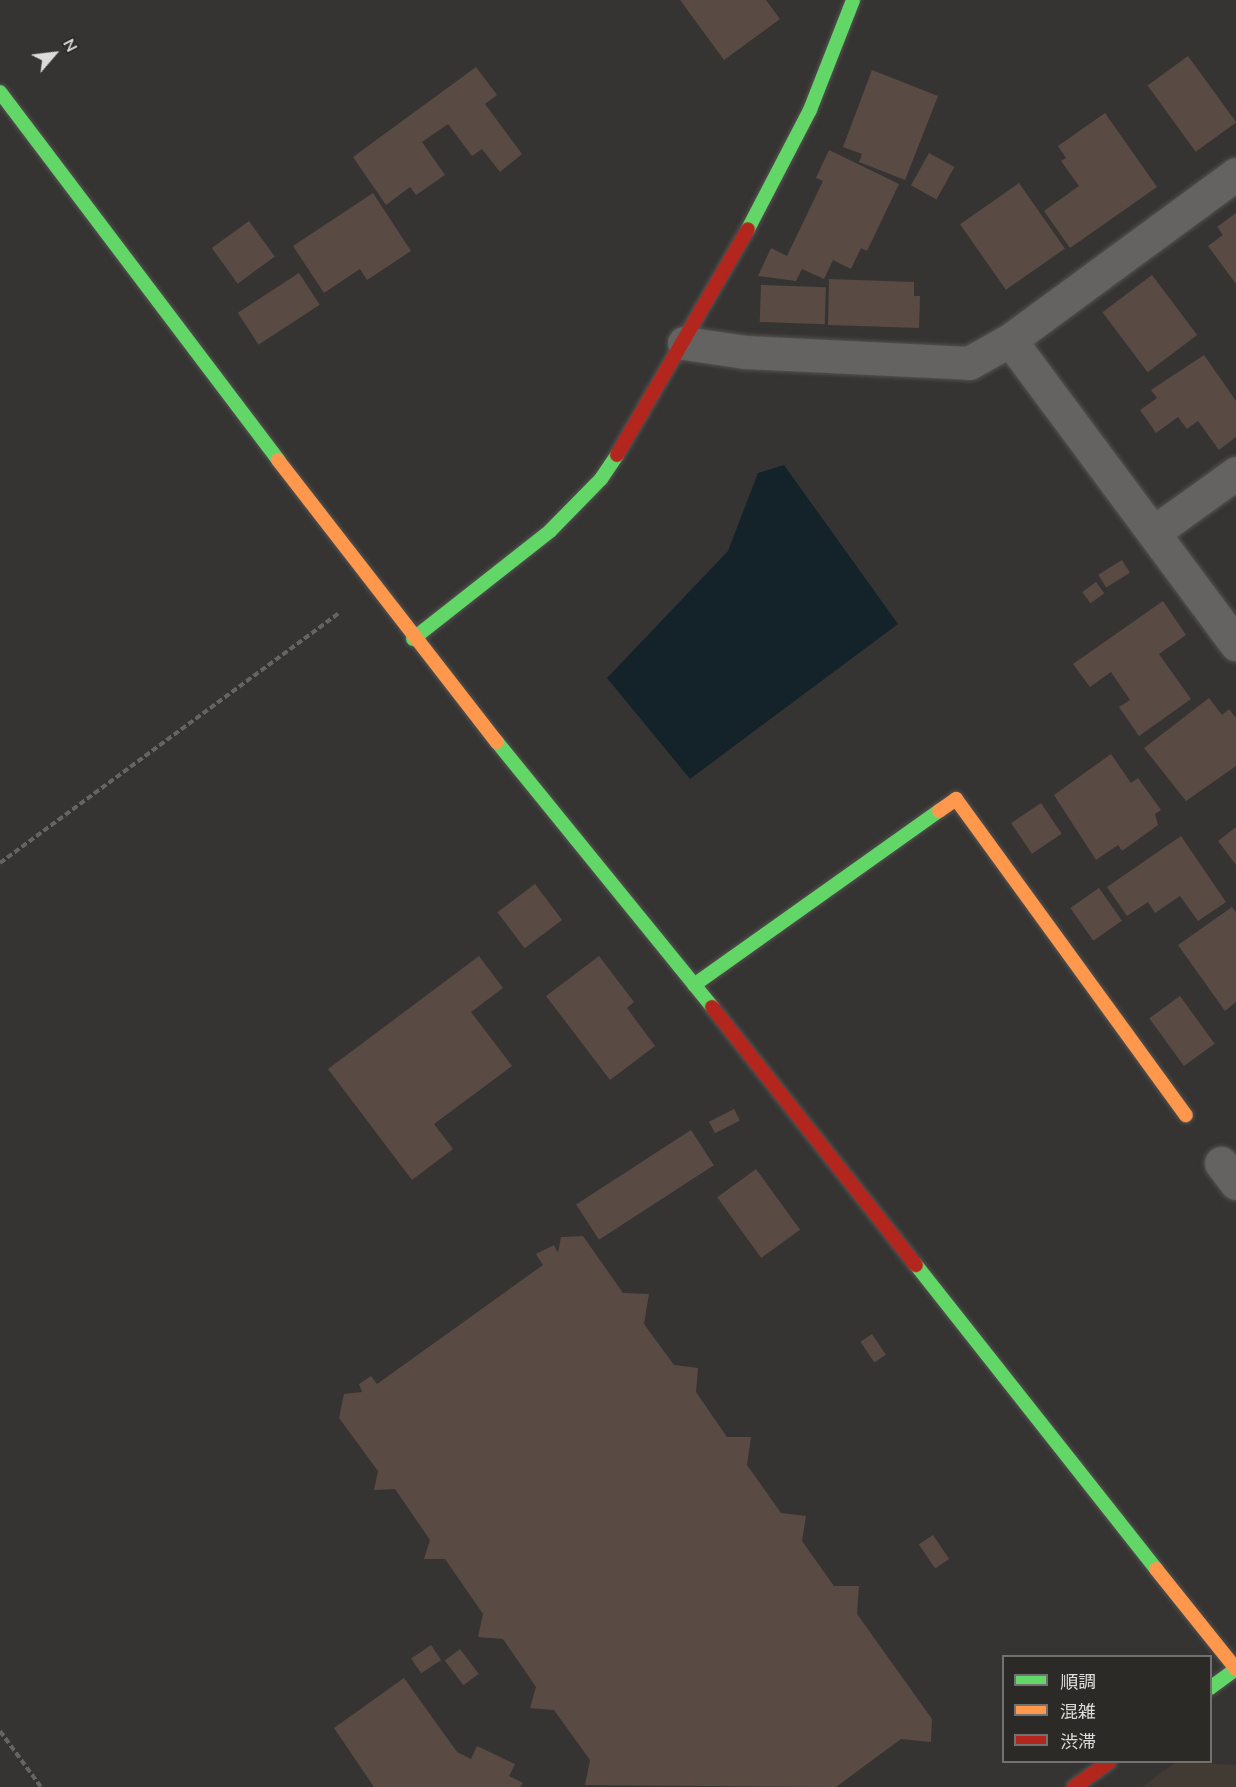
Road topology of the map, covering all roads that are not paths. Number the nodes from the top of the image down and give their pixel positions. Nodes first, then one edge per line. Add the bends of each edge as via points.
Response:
1 (853, 0) edge
2 (0, 92) edge
3 (1236, 174) edge
4 (1010, 340) junction
5 (684, 343) junction
6 (1236, 473) edge
7 (1154, 532) junction
8 (413, 639) junction
9 (1236, 644) edge
10 (694, 985) junction
11 (1186, 1115) dead end
12 (1236, 1669) edge
13 (1212, 1687) edge
14 (1106, 1763) edge
15 (1074, 1787) edge

1 - 5 street via 810,110 779,174
2 - 8 street
3 - 4 street
4 - 5 street via 969,363 747,352
4 - 7 street
5 - 8 street via 601,479 550,531
6 - 7 street
7 - 9 street
8 - 10 street
10 - 11 street via 956,799
10 - 12 street
12 - 13 street
14 - 15 street

